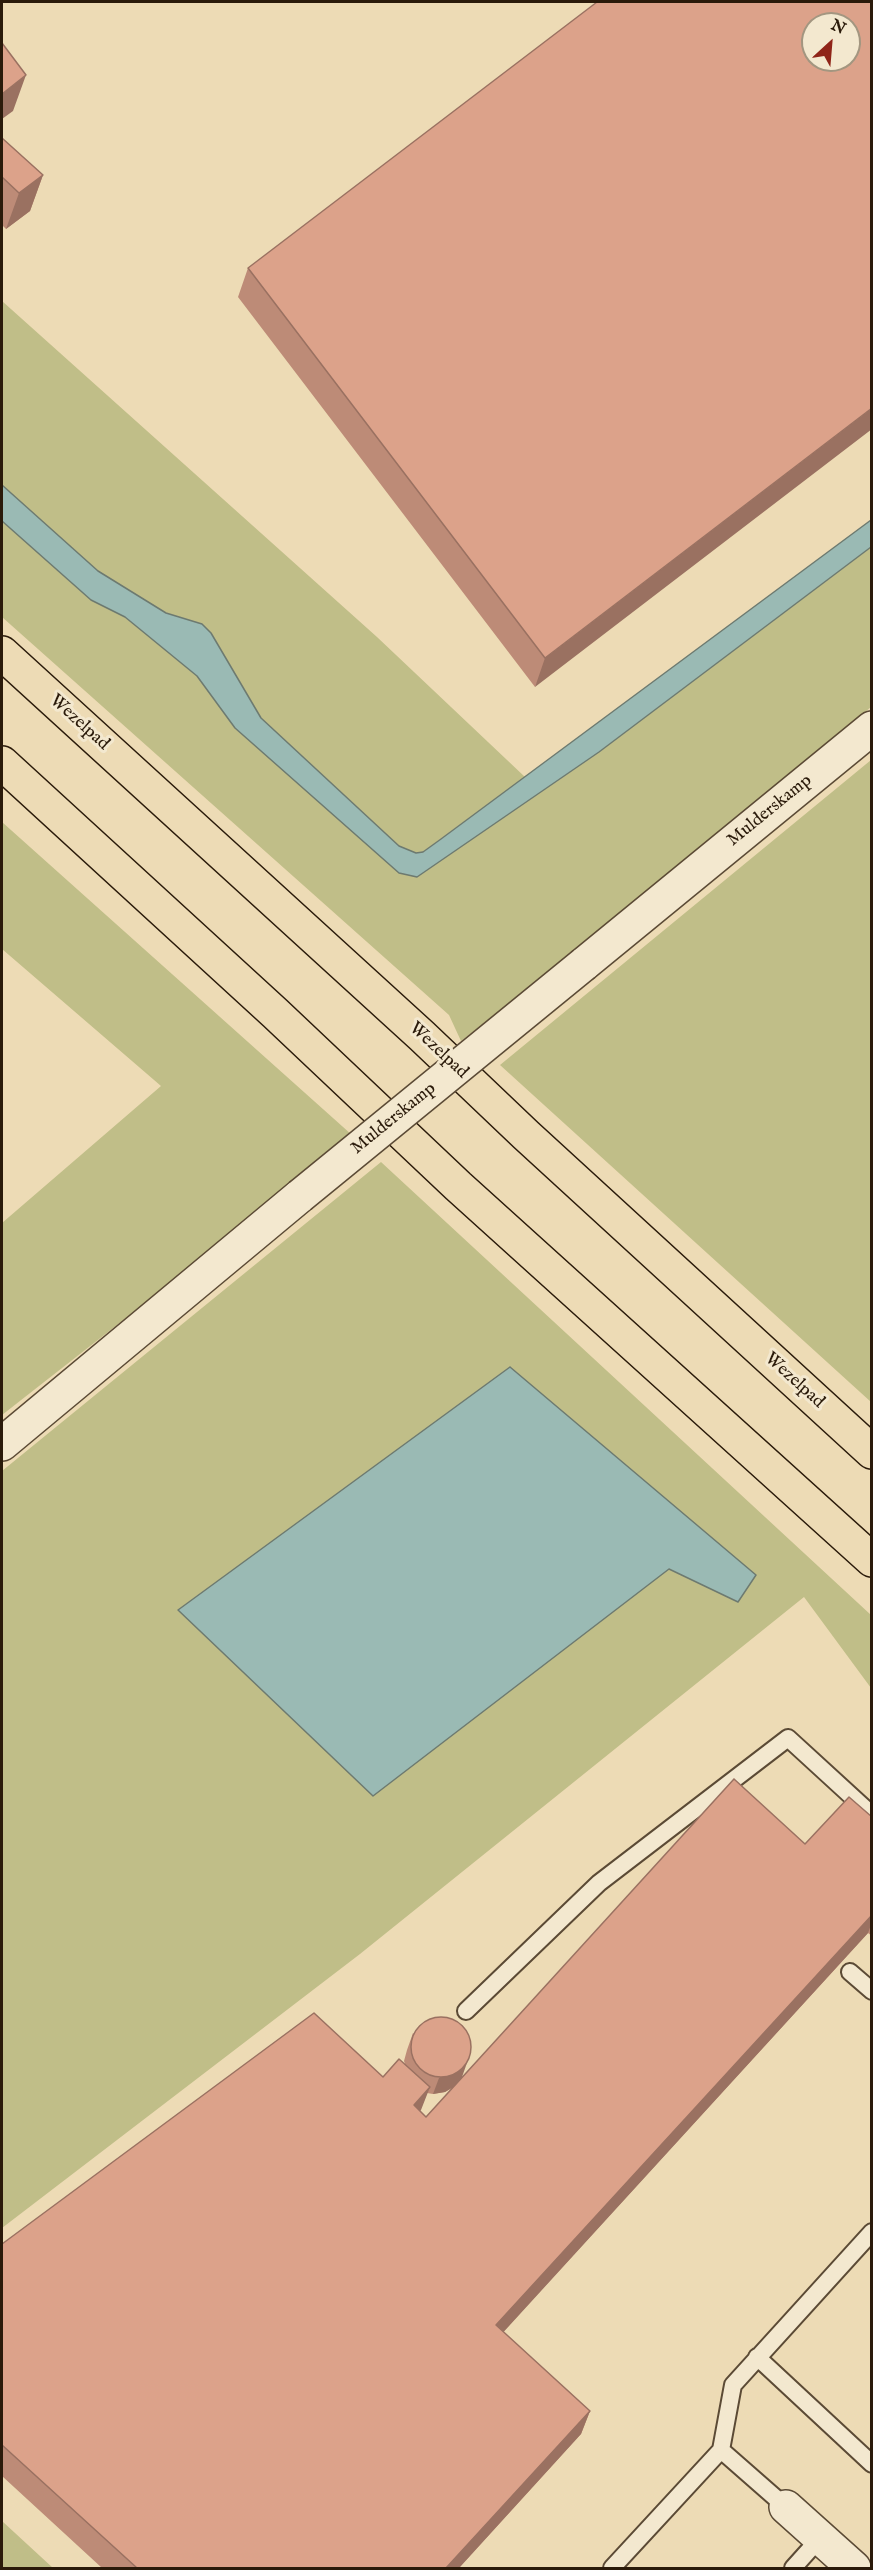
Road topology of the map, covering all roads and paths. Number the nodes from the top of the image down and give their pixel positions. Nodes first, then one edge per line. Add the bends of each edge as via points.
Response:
1 (2, 653) edge
2 (872, 728) edge
3 (2, 763) edge
4 (2, 1444) edge
5 (872, 1452) edge
6 (872, 1560) edge
7 (872, 1815) edge
8 (850, 1972) dead end
9 (872, 1991) edge
10 (466, 2010) dead end
11 (872, 2232) edge
12 (757, 2357) junction
13 (721, 2450) junction
14 (869, 2455) edge
15 (786, 2507) joint
16 (820, 2538) junction
17 (612, 2568) edge
18 (793, 2568) edge
19 (854, 2568) edge

1 - 5 highway, Wezelpad
2 - 4 street, Mulderskamp, bridge
3 - 6 highway via 458,1186
7 - 10 lane via 788,1738 599,1883
8 - 9 lane
11 - 12 lane
12 - 13 lane via 733,2385
12 - 14 lane
13 - 15 lane
13 - 17 lane
15 - 16 street
16 - 18 lane
16 - 19 street

